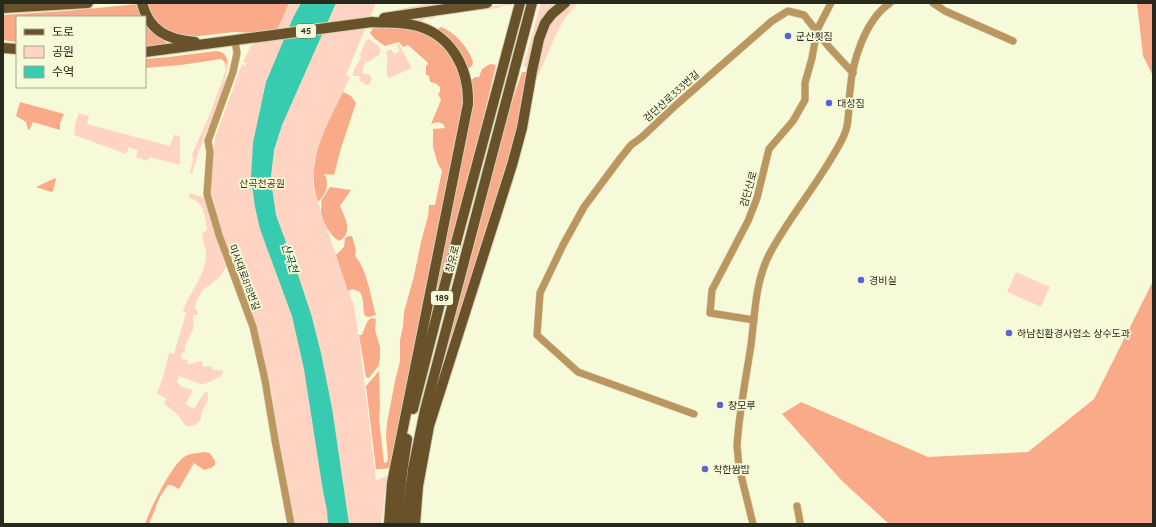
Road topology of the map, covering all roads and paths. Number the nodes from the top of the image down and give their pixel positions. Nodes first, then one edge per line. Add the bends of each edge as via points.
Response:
1 (88, 3) edge
2 (142, 3) edge
3 (487, 3) edge
4 (520, 3) edge
5 (532, 3) edge
6 (565, 3) edge
7 (788, 3) edge
8 (831, 3) edge
9 (890, 3) edge
10 (933, 3) edge
11 (3, 8) edge
12 (788, 11) junction
13 (372, 22) junction
14 (817, 30) junction
15 (235, 41) junction
16 (1013, 41) dead end
17 (215, 43) junction
18 (3, 48) edge
19 (16, 49) edge
20 (146, 52) edge
21 (852, 73) junction
22 (754, 320) junction
23 (694, 414) dead end
24 (797, 506) dead end
25 (753, 523) edge
26 (291, 524) edge
27 (389, 524) edge
28 (397, 524) edge
29 (406, 524) edge
30 (415, 524) edge
31 (760, 524) edge
32 (799, 524) edge

1 - 11 main road
2 - 17 main road, 45 via 152,25 170,38
3 - 13 main road, 45
4 - 28 main road, 창우로 / 189 via 415,402 405,454
5 - 29 main road, 창우로 / 189 via 425,410 413,469
6 - 30 main road via 548,18 539,39 522,128 512,165 429,426 418,486
7 - 12 street
8 - 14 street
9 - 21 street via 866,30
10 - 16 street via 944,11
12 - 14 street via 804,15
12 - 23 street, 검단산로333번길 via 772,21 631,145 584,206 540,293 538,335 578,372
13 - 15 main road, 45
13 - 27 main road via 421,27 444,41 461,64 468,92 468,104 392,483
14 - 21 street
14 - 22 street, 검단산로 via 805,83 805,100 793,121 769,149 757,198 748,221 712,290 710,313
15 - 17 main road, 45
15 - 26 street, 미사대로818번길 via 237,53 233,72 208,141 208,194 219,235 253,327
17 - 20 main road
18 - 19 main road
21 - 22 street via 846,129 832,157 769,255 759,284
22 - 25 street via 737,446 739,467
24 - 32 street
25 - 31 street

